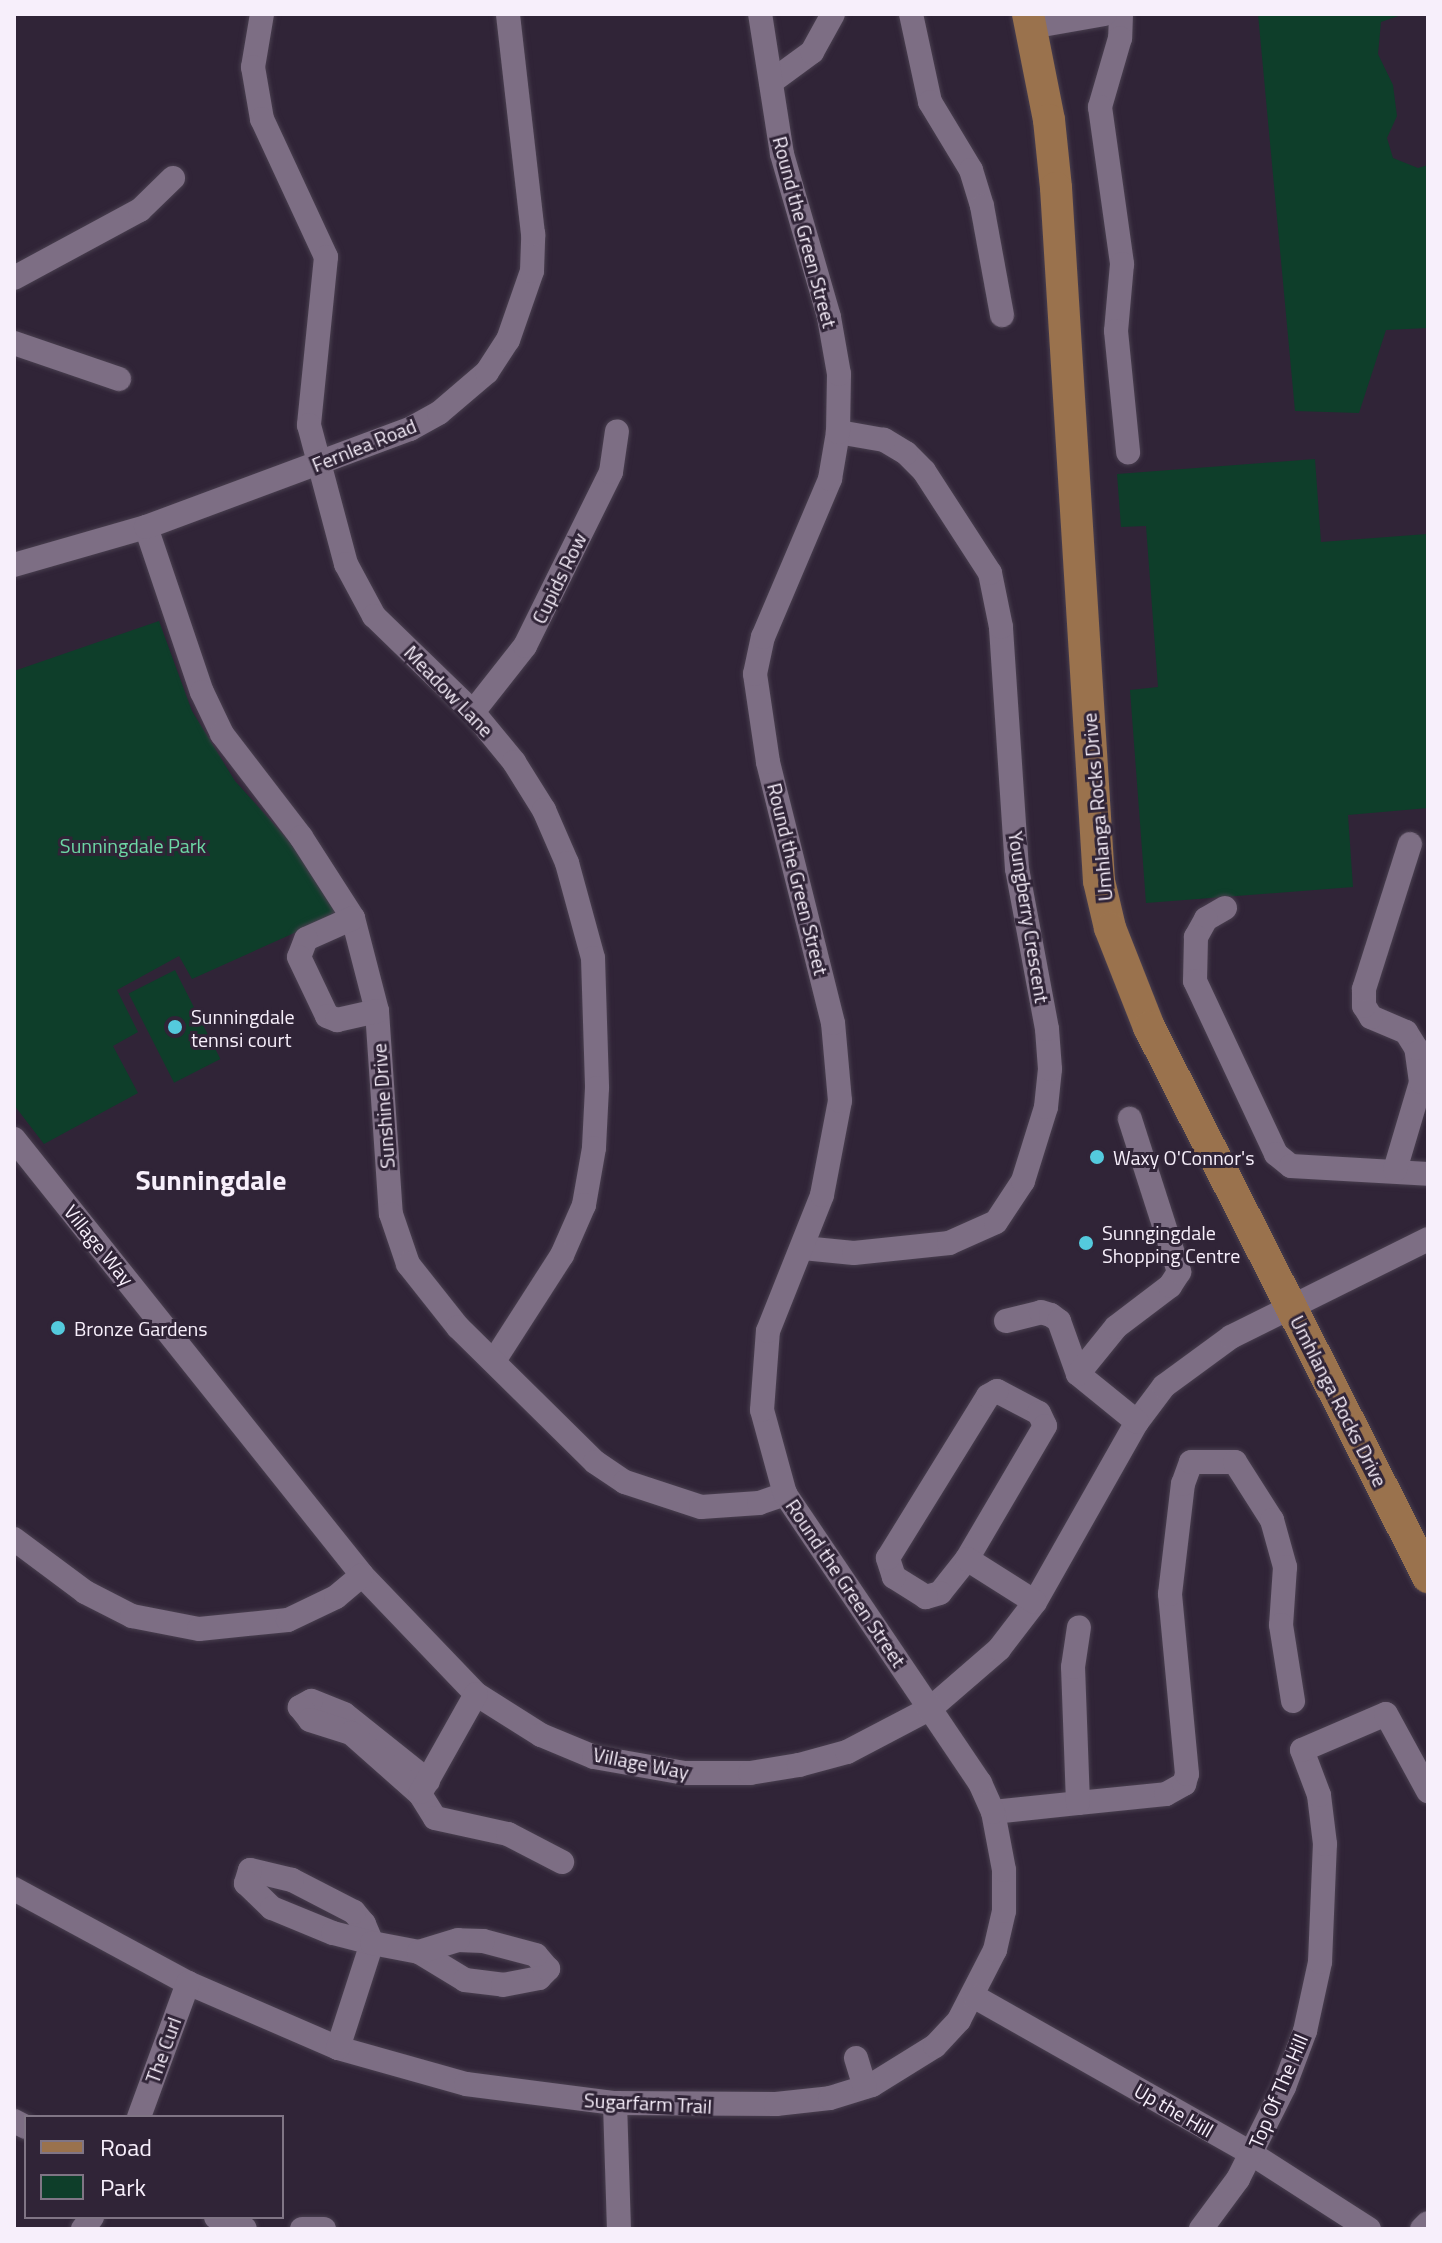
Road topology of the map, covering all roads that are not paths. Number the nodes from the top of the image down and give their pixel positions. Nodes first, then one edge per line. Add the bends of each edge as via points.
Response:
1 (262, 14) edge
2 (508, 14) edge
3 (760, 14) edge
4 (833, 14) edge
5 (911, 14) edge
6 (1105, 14) edge
7 (1121, 14) edge
8 (1029, 21) edge
9 (771, 82) junction
10 (173, 178) dead end
11 (14, 278) edge
12 (1002, 315) dead end
13 (14, 343) edge
14 (119, 379) dead end
15 (617, 431) dead end
16 (838, 432) junction
17 (1128, 452) dead end
18 (317, 464) junction
19 (146, 527) junction
20 (14, 565) edge
21 (473, 712) junction
22 (1410, 844) dead end
23 (1225, 908) dead end
24 (353, 918) junction
25 (377, 1011) junction
26 (1130, 1119) dead end
27 (14, 1139) edge
28 (1395, 1170) junction
29 (1428, 1174) edge
30 (1428, 1239) edge
31 (803, 1248) junction
32 (1290, 1307) junction
33 (1006, 1321) dead end
34 (494, 1361) junction
35 (1078, 1374) junction
36 (1137, 1422) junction
37 (785, 1494) junction
38 (14, 1539) edge
39 (967, 1559) junction
40 (362, 1575) junction
41 (1428, 1577) edge
42 (1035, 1602) junction
43 (1079, 1627) dead end
44 (476, 1694) junction
45 (1293, 1701) dead end
46 (931, 1708) junction
47 (424, 1788) junction
48 (1428, 1791) edge
49 (1078, 1803) junction
50 (993, 1812) junction
51 (562, 1862) dead end
52 (14, 1889) edge
53 (372, 1943) junction
54 (419, 1952) dead end
55 (188, 1983) junction
56 (975, 1997) junction
57 (338, 2048) junction
58 (856, 2058) dead end
59 (865, 2087) junction
60 (615, 2103) junction
61 (140, 2115) edge
62 (1252, 2154) junction
63 (221, 2219) edge
64 (1428, 2223) edge
65 (245, 2229) edge
66 (302, 2229) edge
67 (324, 2229) edge
68 (619, 2229) edge
69 (1201, 2229) edge
70 (1369, 2229) edge
71 (1422, 2229) edge

1 - 18 street, Meadow Lane via 253,67 262,119 326,257 308,402
2 - 18 street, Fernlea Road via 533,234 532,271 521,311 487,372 439,413
3 - 9 street, Round the Green Street
4 - 9 street via 812,52
5 - 12 street via 930,102 971,170 982,206
6 - 8 street
7 - 17 street via 1120,38 1100,107 1122,264 1116,331
8 - 32 main road, Umhlanga Rocks Drive via 1056,188 1099,881 1128,980
9 - 16 street, Round the Green Street via 782,154 829,317 839,374
10 - 11 street via 140,210
13 - 14 street
15 - 21 street, Cupids Row via 611,472 525,646
16 - 31 street, Round the Green Street via 821,508 772,614 755,674 765,748 824,976 839,1063 833,1152
16 - 31 street, Youngberry Crescent via 884,440 906,453 924,471 990,573 1001,627 1017,869 1050,1069 1046,1107 1023,1181 996,1222 949,1243 854,1253
18 - 19 street, Fernlea Road
18 - 21 street, Meadow Lane via 358,592 374,616
19 - 20 street, Fernlea Road
19 - 24 street, Sunshine Drive via 202,692 222,734 301,837
21 - 34 street, Meadow Lane via 529,786 567,863 593,958 598,1026 594,1148 584,1205 562,1255
22 - 28 street via 1364,989 1364,1006 1371,1017 1406,1032 1416,1048 1421,1082
23 - 28 street via 1206,919 1196,937 1191,959 1195,981 1276,1154 1291,1166
24 - 25 street, Sunshine Drive
24 - 25 street via 306,939 299,957 331,1019
25 - 34 street, Sunshine Drive via 391,1214 398,1242 434,1299
26 - 35 street via 1179,1272 1170,1286 1116,1327
27 - 40 street, Village Way
28 - 29 street
30 - 32 street, Village Way
31 - 37 street, Round the Green Street via 778,1301 762,1363 766,1435
32 - 36 street, Village Way via 1196,1358 1164,1386
32 - 41 main road, Umhlanga Rocks Drive
33 - 35 street via 1041,1312 1051,1315 1059,1321
34 - 37 street, Sunshine Drive via 595,1462 625,1482 701,1507 759,1503
35 - 36 street
36 - 42 street, Village Way
37 - 46 street, Round the Green Street
38 - 40 street via 85,1592 132,1616 199,1629 288,1620 318,1608
39 - 39 street via 934,1596 894,1577 887,1566 988,1396 1004,1392 1039,1413 1045,1426
39 - 42 street
40 - 44 street, Village Way
42 - 46 street, Village Way via 999,1649
43 - 49 street via 1073,1667
44 - 46 street, Village Way via 541,1735 594,1757 700,1774 750,1773 847,1752
44 - 47 street
45 - 49 street via 1281,1625 1285,1567 1272,1520 1235,1462 1191,1462 1183,1484 1170,1594 1184,1784 1166,1794
46 - 50 street, Sugarfarm Trail
47 - 47 street via 351,1733 304,1718 300,1707 311,1701 344,1714
47 - 51 street via 435,1818 508,1834
48 - 62 street, Top Of The Hill via 1386,1714 1302,1750 1319,1795 1325,1844 1320,1962 1301,2041
49 - 50 street
50 - 56 street, Sugarfarm Trail via 1001,1841 1004,1911
52 - 55 street, Sugarfarm Trail
53 - 53 street via 272,1908 255,1895 245,1876 250,1870 267,1871 334,1900 354,1912
53 - 54 street
53 - 57 street
55 - 57 street, Sugarfarm Trail
55 - 61 street, The Curl
56 - 59 street, Sugarfarm Trail via 935,2046
56 - 62 street, Up the Hill
57 - 60 street, Sugarfarm Trail via 466,2084
58 - 59 street
59 - 60 street, Sugarfarm Trail via 830,2098 776,2104
60 - 68 street
62 - 69 street, Top Of The Hill via 1222,2206
62 - 70 street, Up the Hill
63 - 65 street
64 - 71 street
66 - 67 street

